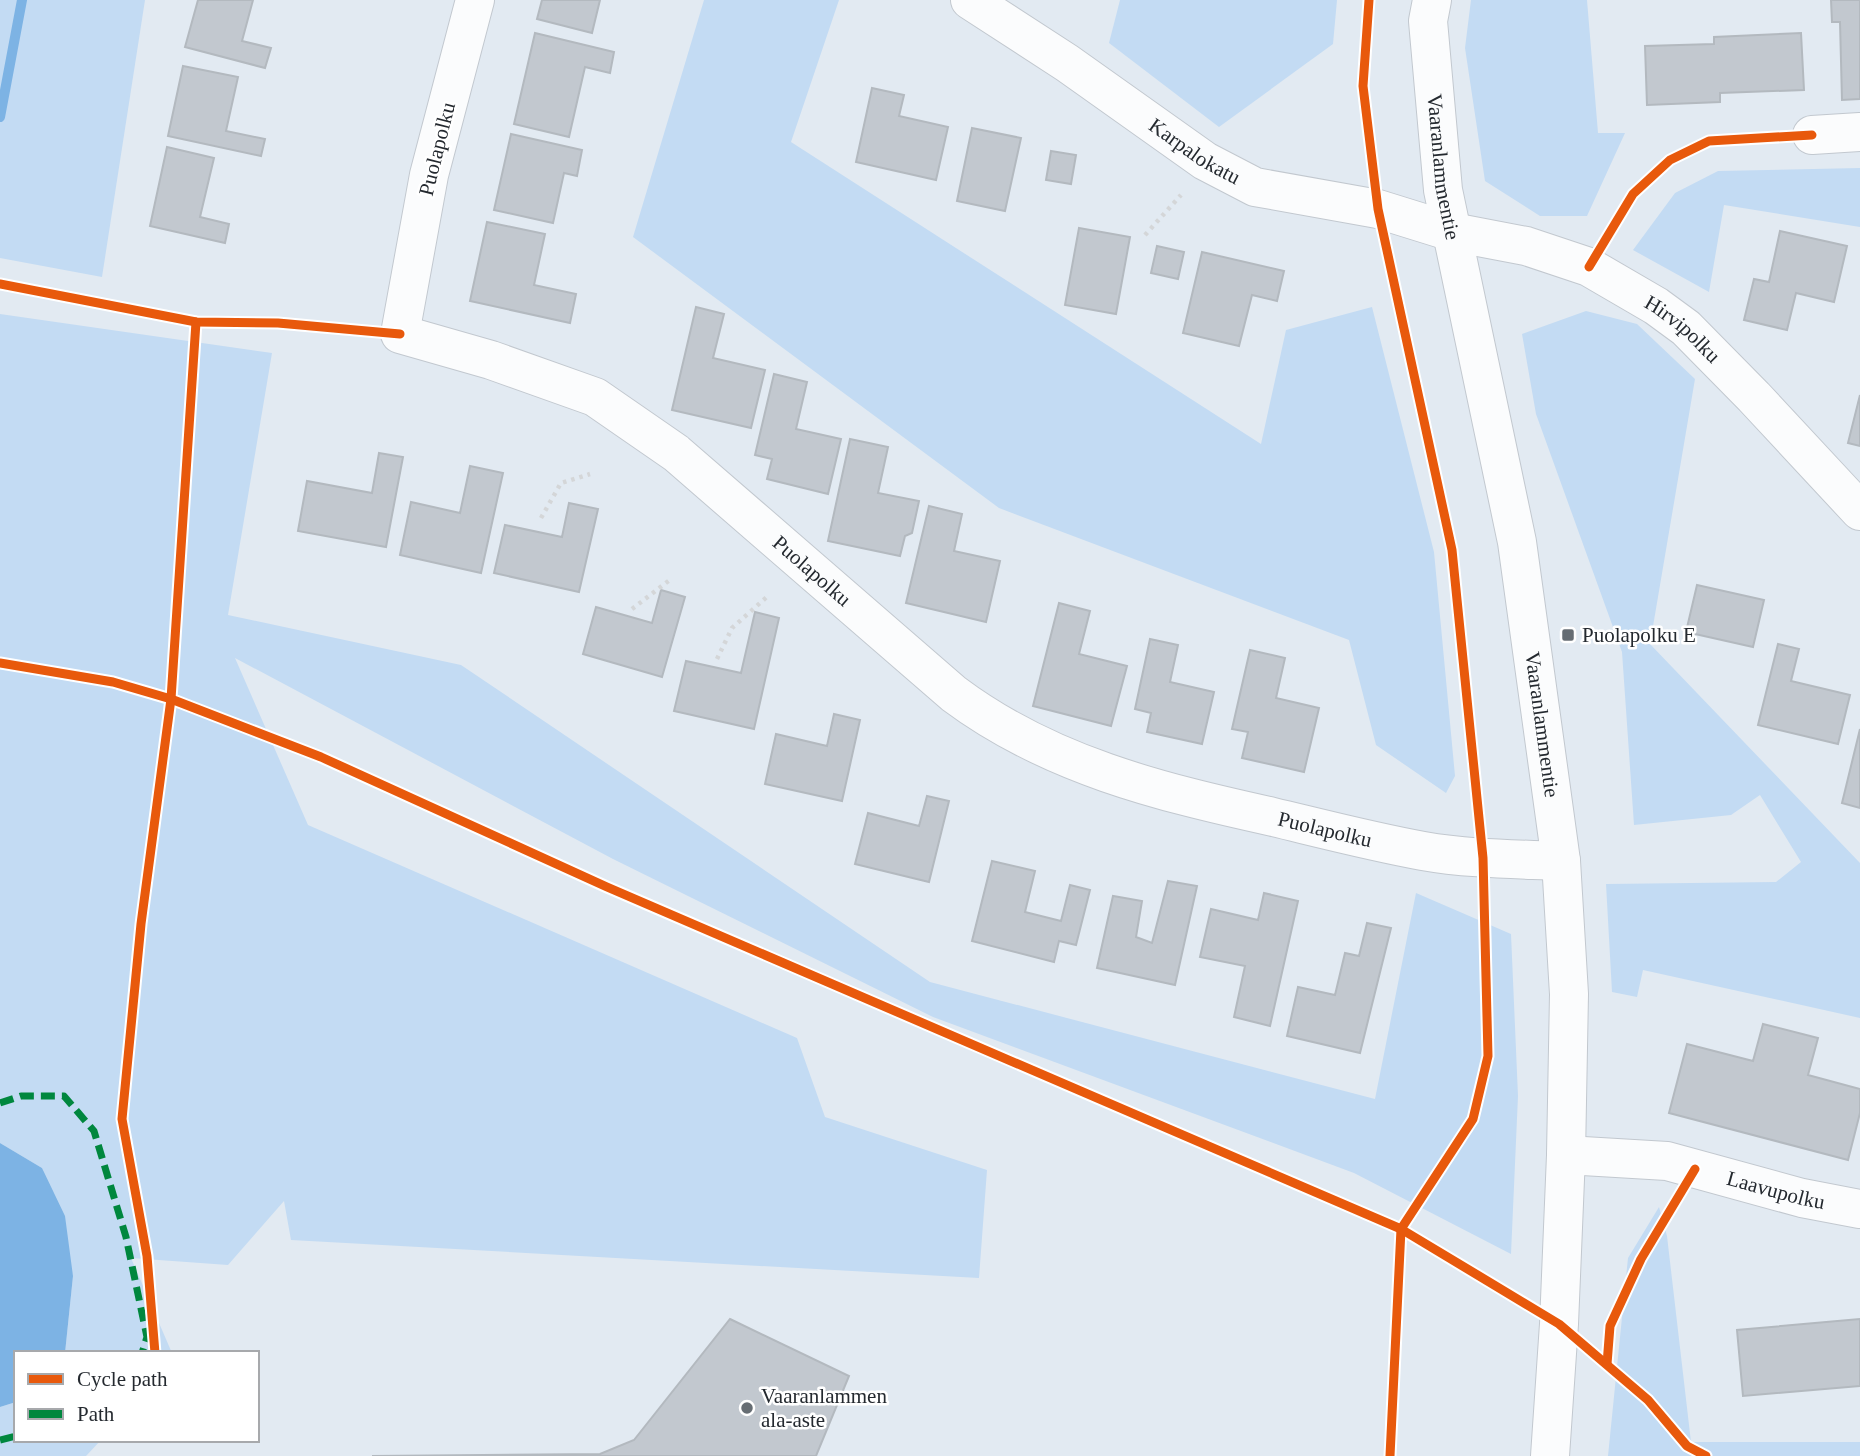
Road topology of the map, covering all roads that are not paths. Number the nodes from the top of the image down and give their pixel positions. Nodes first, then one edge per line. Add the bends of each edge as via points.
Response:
1 (475, 0) edge
2 (970, 0) edge
3 (1432, 0) edge
4 (1860, 132) edge
5 (1812, 135) dead end
6 (1452, 232) junction
7 (1860, 511) edge
8 (1561, 861) junction
9 (1566, 1155) junction
10 (1860, 1209) edge
11 (1550, 1456) edge

1 - 8 street, Puolapolku via 429,175 400,334 594,397 676,453 954,694 984,717 1050,752 1166,793 1424,851
2 - 6 street, Karpalokatu via 1206,161 1255,187 1378,209
3 - 6 street, Vaaranlammentie via 1429,21 1440,164
4 - 5 street
6 - 7 street, Hirvipolku via 1526,246 1588,267 1656,306 1685,328 1754,397
6 - 8 street, Vaaranlammentie via 1517,542
8 - 9 street, Vaaranlammentie via 1569,994
9 - 10 street, Laavupolku via 1667,1161
9 - 11 street, Vaaranlammentie

